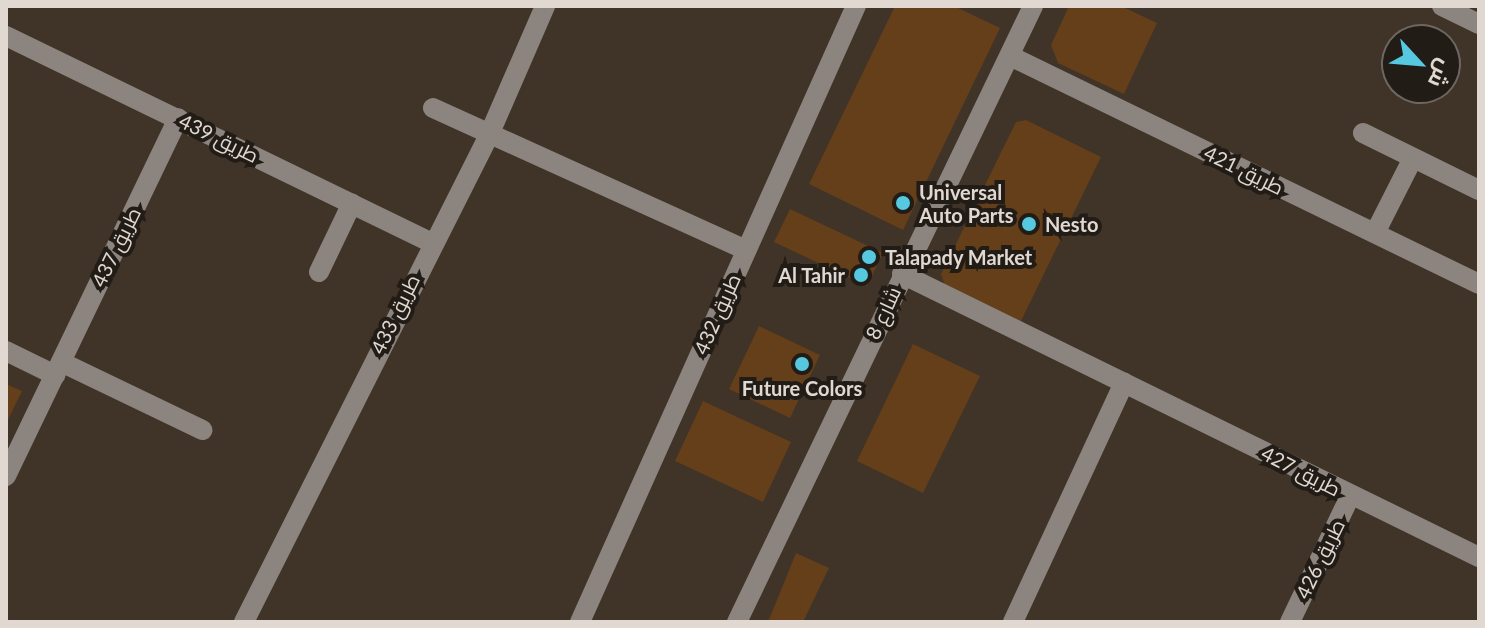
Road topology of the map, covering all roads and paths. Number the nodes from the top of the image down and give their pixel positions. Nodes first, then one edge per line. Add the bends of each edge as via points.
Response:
1 (545, 6) edge
2 (856, 6) edge
3 (1033, 6) edge
4 (1442, 6) edge
5 (1479, 24) edge
6 (6, 36) edge
7 (1010, 56) junction
8 (436, 104) dead end
9 (178, 118) junction
10 (490, 130) junction
11 (1363, 133) dead end
12 (1413, 158) junction
13 (1479, 190) edge
14 (352, 203) junction
15 (1375, 233) junction
16 (431, 242) junction
17 (746, 250) junction
18 (319, 272) dead end
19 (902, 274) junction
20 (1479, 284) edge
21 (6, 351) edge
22 (58, 368) junction
23 (1124, 383) junction
24 (202, 430) dead end
25 (6, 476) edge
26 (1350, 496) junction
27 (1479, 557) edge
28 (745, 620) edge
29 (244, 622) edge
30 (580, 622) edge
31 (1013, 622) edge
32 (1290, 622) edge

1 - 10 street, طريق 433
2 - 17 street, طريق 432
3 - 7 street, شارع 8
4 - 5 street
6 - 9 street, طريق 439
7 - 15 street, طريق 421
7 - 19 street, شارع 8
8 - 10 street
9 - 14 street, طريق 439
9 - 22 street, طريق 437
10 - 16 street, طريق 433
10 - 17 street
11 - 12 street
12 - 13 street
12 - 15 street
14 - 16 street, طريق 439
14 - 18 street
15 - 20 street, طريق 421
16 - 29 street, طريق 433
17 - 30 street, طريق 432
19 - 23 street, طريق 427
19 - 28 street, شارع 8
21 - 22 street
22 - 24 street
22 - 25 street, طريق 437
23 - 26 street, طريق 427
23 - 31 street
26 - 27 street, طريق 427
26 - 32 street, طريق 426

